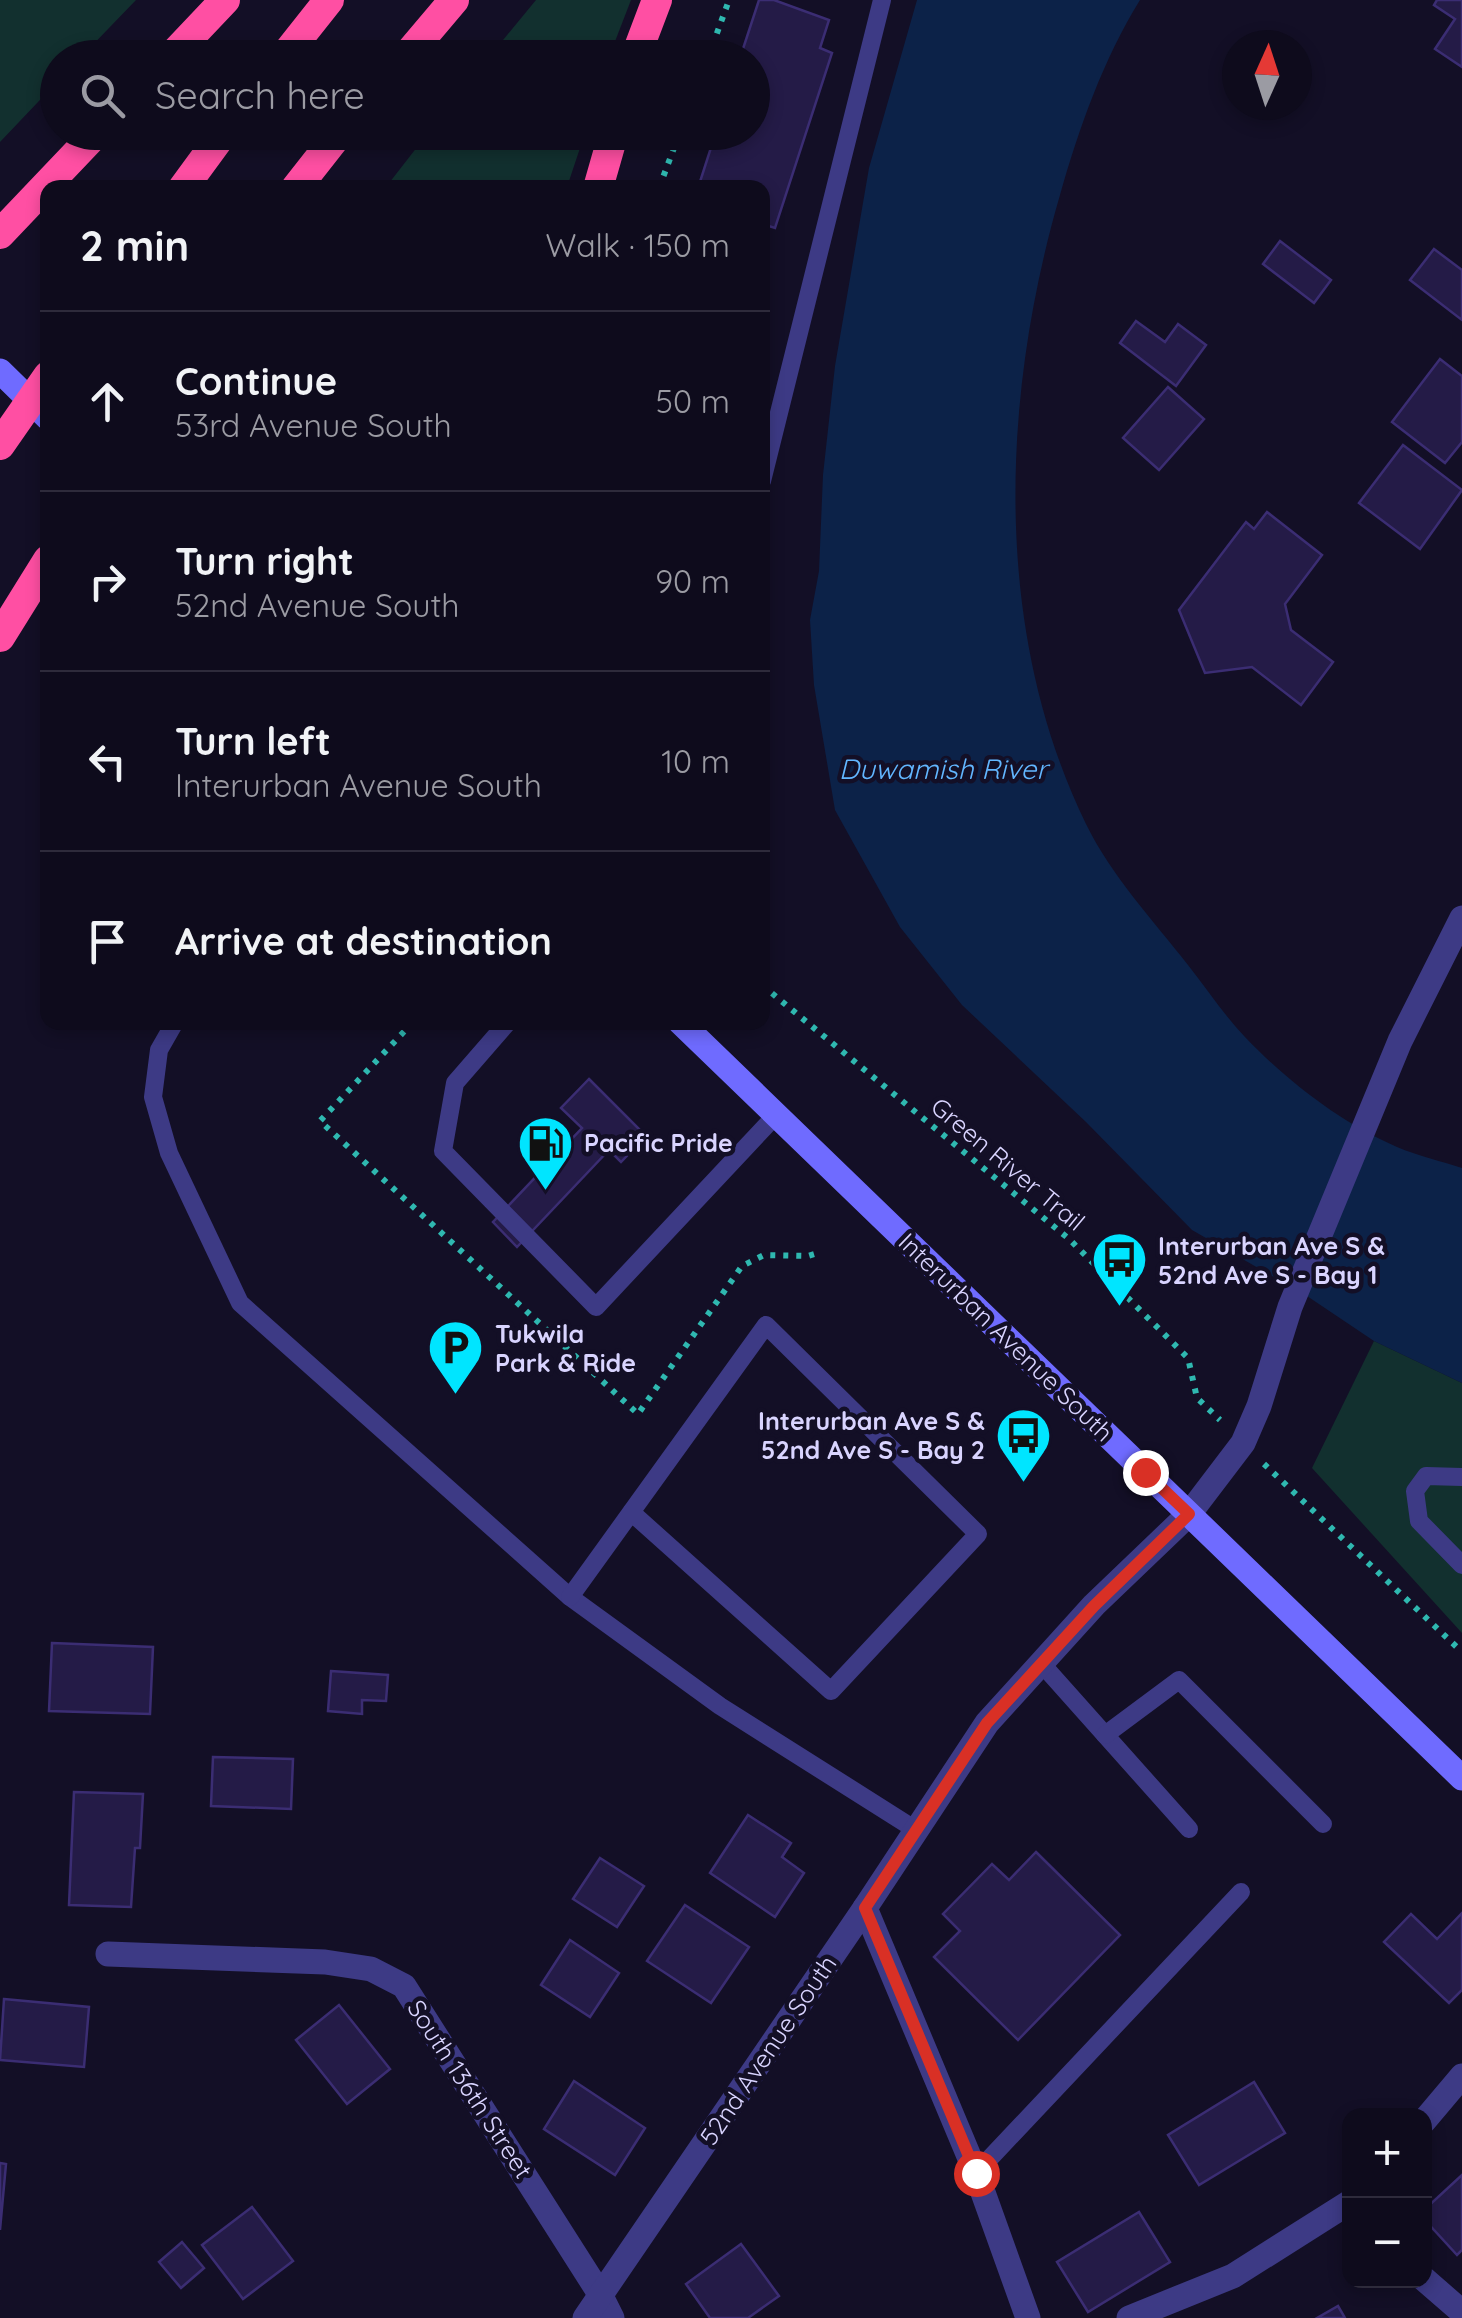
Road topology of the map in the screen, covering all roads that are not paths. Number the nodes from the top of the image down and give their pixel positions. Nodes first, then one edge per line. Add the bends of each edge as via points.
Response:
1 (225, 0) edge
2 (329, 0) edge
3 (454, 0) edge
4 (657, 0) edge
5 (882, 0) edge
6 (187, 40) edge
7 (297, 40) edge
8 (420, 40) edge
9 (642, 40) edge
10 (80, 150) edge
11 (211, 150) edge
12 (326, 150) edge
13 (609, 150) edge
14 (51, 180) edge
15 (189, 180) edge
16 (302, 180) edge
17 (600, 180) edge
18 (40, 192) edge
19 (2, 232) edge
20 (0, 372) edge
21 (40, 388) edge
22 (40, 410) edge
23 (0, 445) edge
24 (770, 449) edge
25 (40, 573) edge
26 (7, 625) edge
27 (1462, 918) edge
28 (170, 1030) edge
29 (501, 1030) edge
30 (688, 1030) edge
31 (776, 1115) junction
32 (1462, 1477) edge
33 (631, 1512) junction
34 (1189, 1514) junction
35 (1462, 1566) edge
36 (570, 1597) junction
37 (1041, 1663) junction
38 (1105, 1735) junction
39 (1462, 1778) edge
40 (1323, 1824) dead end
41 (1189, 1829) dead end
42 (916, 1830) junction
43 (1240, 1892) dead end
44 (865, 1908) junction
45 (108, 1954) dead end
46 (1462, 2076) edge
47 (1432, 2111) edge
48 (976, 2173) junction
49 (1342, 2212) edge
50 (1432, 2287) edge
51 (600, 2294) junction
52 (1462, 2312) edge
53 (584, 2318) edge
54 (612, 2318) edge
55 (1028, 2318) edge
56 (1129, 2318) edge

1 - 6 highway
2 - 7 highway
3 - 8 highway
4 - 9 highway
5 - 24 lane
10 - 14 highway
11 - 15 highway
12 - 16 highway
13 - 17 highway
18 - 19 highway
20 - 22 main road
21 - 23 highway, bridge
25 - 26 highway
27 - 34 street, 52nd Avenue South via 1400,1040 1290,1308 1244,1443
28 - 36 lane via 159,1050 153,1097 169,1153 240,1303
29 - 31 lane via 455,1082 443,1152 596,1308
30 - 31 main road, Interurban Avenue South
31 - 34 main road, Interurban Avenue South
32 - 35 lane via 1426,1476 1415,1491 1419,1520
33 - 33 lane via 766,1325 978,1534 831,1691
33 - 36 lane
34 - 37 street, 52nd Avenue South
34 - 39 main road, Interurban Avenue South
36 - 42 lane via 720,1706
37 - 38 lane
37 - 42 street, 52nd Avenue South via 987,1723
38 - 40 lane via 1179,1680
38 - 41 lane
42 - 44 street, 52nd Avenue South
43 - 48 lane
44 - 48 street
44 - 51 street, 52nd Avenue South
45 - 51 street, South 136th Street via 325,1962 371,1969 404,1986
46 - 47 street
48 - 55 street
49 - 56 street via 1233,2276
50 - 52 street
51 - 53 street, 52nd Avenue South
51 - 54 street, South 136th Street

